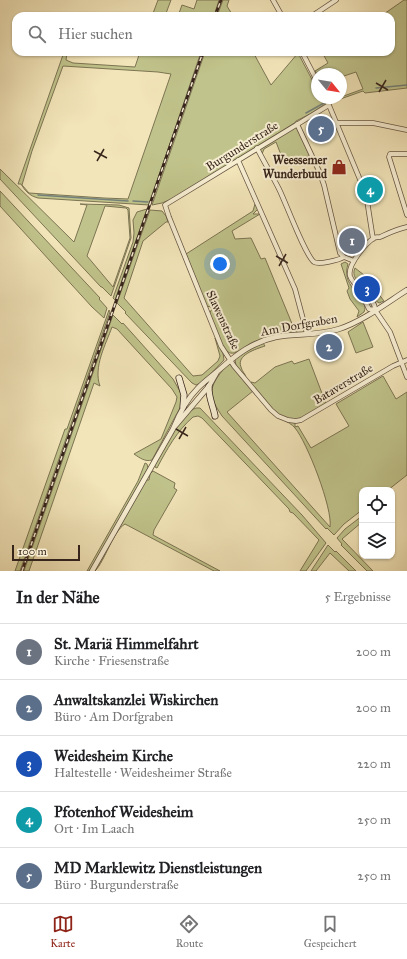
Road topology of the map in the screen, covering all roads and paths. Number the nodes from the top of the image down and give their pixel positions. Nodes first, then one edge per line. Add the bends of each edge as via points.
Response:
1 (273, 0) edge
2 (336, 0) edge
3 (280, 12) edge
4 (318, 12) edge
5 (304, 56) edge
6 (311, 69) edge
7 (330, 105) joint
8 (336, 122) junction
9 (297, 124) junction
10 (407, 130) edge
11 (257, 148) junction
12 (407, 154) edge
13 (238, 160) junction
14 (166, 205) joint
15 (407, 214) edge
16 (407, 228) edge
17 (373, 239) junction
18 (344, 257) junction
19 (354, 261) junction
20 (407, 290) edge
21 (375, 310) junction
22 (307, 334) junction
23 (230, 360) junction
24 (407, 360) edge
25 (402, 362) junction
26 (218, 371) junction
27 (407, 377) edge
28 (179, 378) dead end
29 (209, 386) junction
30 (183, 407) junction
31 (215, 416) dead end
32 (294, 421) joint
33 (173, 429) junction
34 (92, 571) edge

1 - 3 street
2 - 4 street
5 - 6 street
7 - 8 street
7 - 9 street, Burgunderstraße
8 - 10 street via 373,123
8 - 17 street via 366,194
9 - 11 street, Burgunderstraße
9 - 18 street via 324,185 339,250
11 - 13 street, Burgunderstraße
11 - 18 street via 304,246 315,263
12 - 15 street via 395,153 389,157
13 - 14 street, Burgunderstraße
13 - 22 street via 295,289
14 - 23 street, Slawenstraße via 172,226 221,346
16 - 17 street
17 - 19 street
18 - 19 street
19 - 21 street via 350,268 350,277 373,303
20 - 21 street, Am Dorfgraben
21 - 22 street, Am Dorfgraben via 340,329
21 - 25 street via 390,332
22 - 23 street, Am Dorfgraben via 266,340 242,351
23 - 26 street, Am Dorfgraben
23 - 32 street, Slawenstraße via 268,407 282,418
24 - 25 street, Bataverstraße
25 - 27 street
25 - 32 street, Bataverstraße via 304,418
26 - 29 street, Am Dorfgraben
26 - 30 street, Am Dorfgraben via 198,388
28 - 30 main road via 184,395
29 - 31 main road
29 - 33 street, Am Dorfgraben
30 - 33 street, Am Dorfgraben
33 - 34 street, Am Dorfgraben

